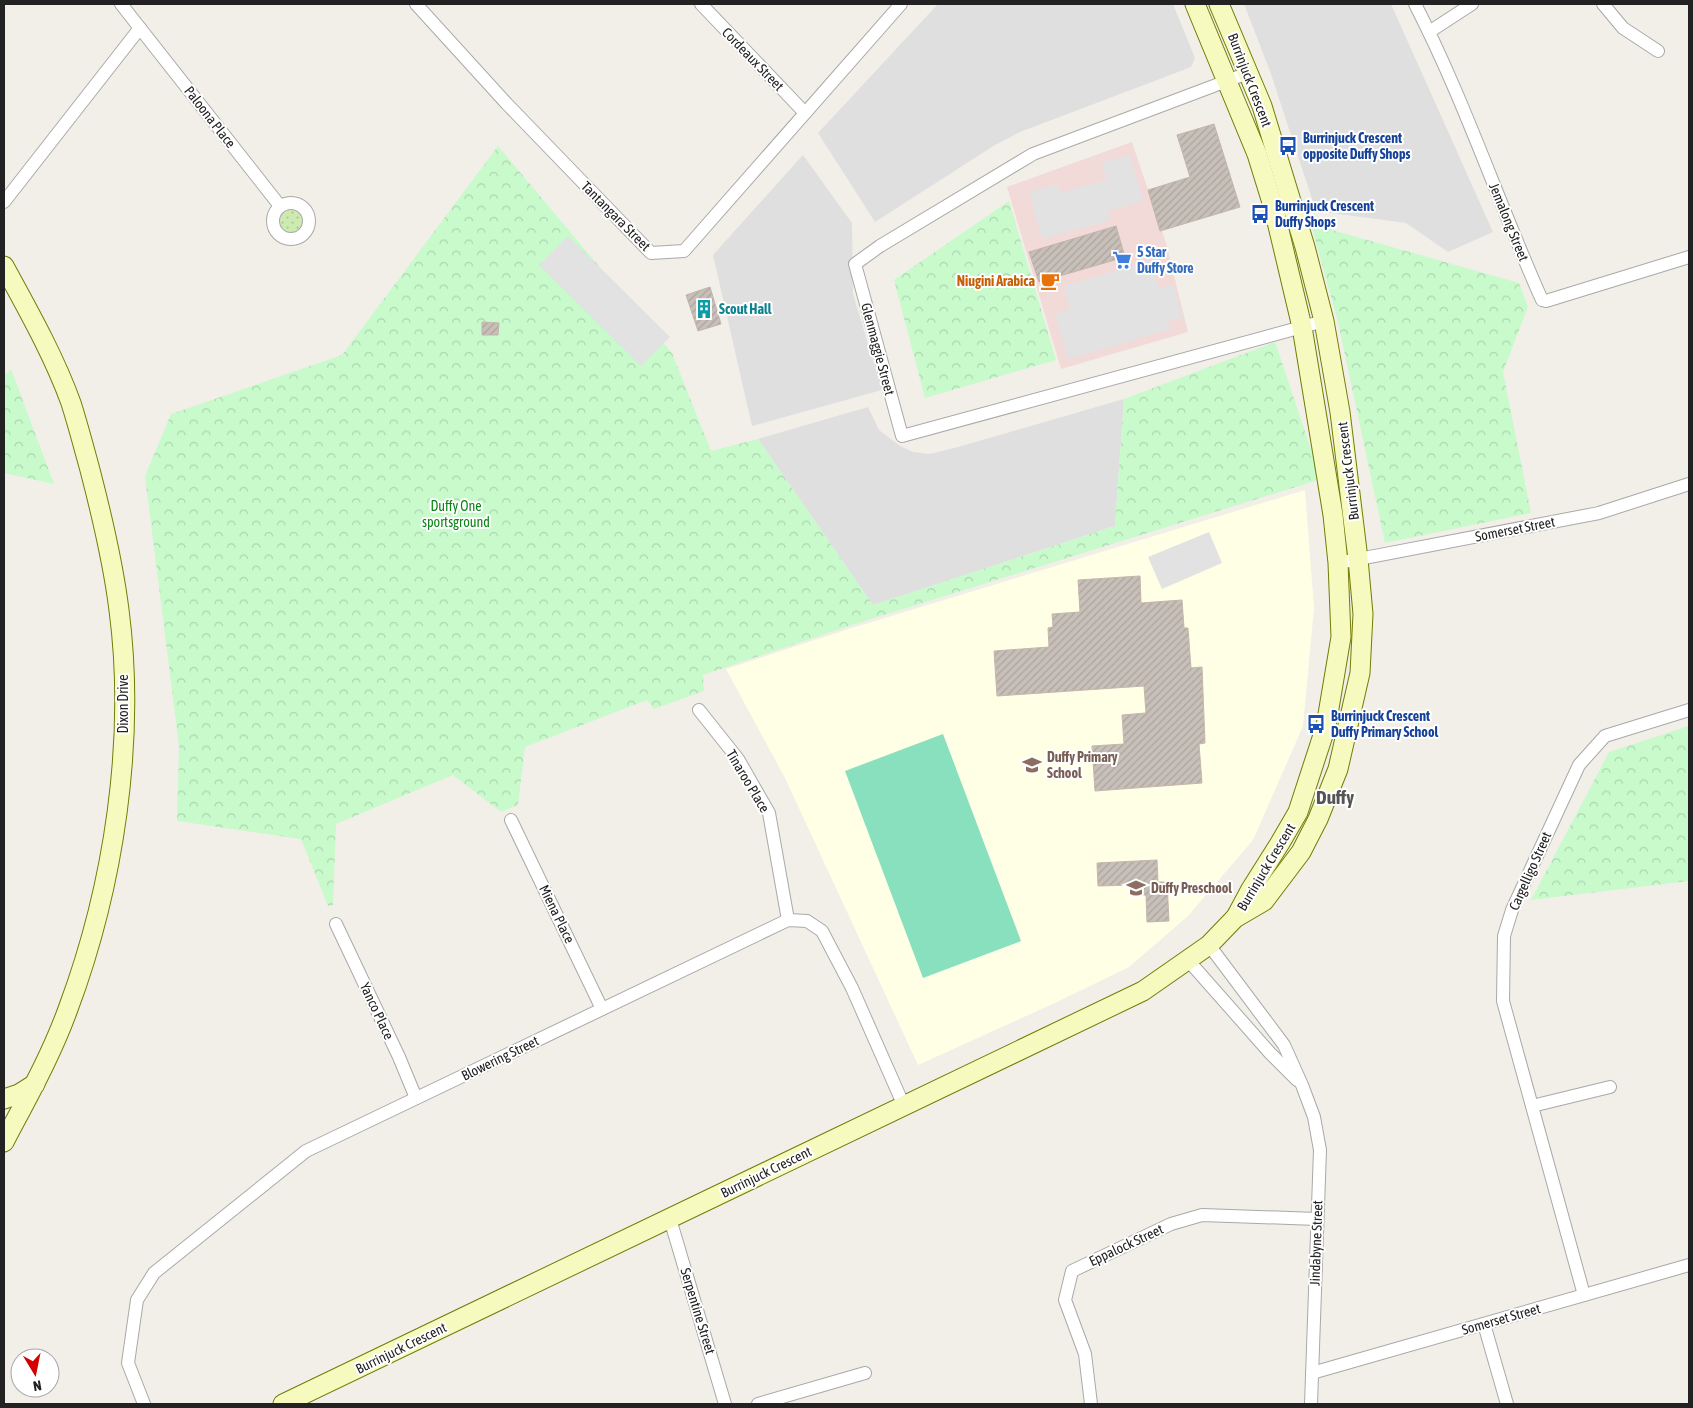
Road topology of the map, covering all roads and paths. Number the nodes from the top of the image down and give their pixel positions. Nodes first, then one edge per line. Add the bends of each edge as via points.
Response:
1 (122, 4) edge
2 (416, 4) edge
3 (701, 4) edge
4 (902, 4) edge
5 (1195, 4) edge
6 (1219, 4) edge
7 (1415, 4) edge
8 (1472, 4) edge
9 (1603, 4) edge
10 (140, 28) junction
11 (1429, 32) junction
12 (1658, 51) dead end
13 (1248, 73) junction
14 (1226, 80) junction
15 (805, 113) junction
16 (4, 202) edge
17 (280, 206) dead end
18 (1689, 257) edge
19 (4, 266) edge
20 (1324, 321) junction
21 (1302, 327) junction
22 (1689, 484) edge
23 (1358, 559) junction
24 (1338, 563) junction
25 (699, 710) dead end
26 (1689, 710) edge
27 (511, 820) dead end
28 (1235, 918) junction
29 (788, 920) junction
30 (336, 924) dead end
31 (1209, 944) junction
32 (1188, 959) junction
33 (602, 1008) junction
34 (35, 1084) junction
35 (1302, 1085) junction
36 (1610, 1087) dead end
37 (416, 1098) junction
38 (4, 1099) edge
39 (904, 1106) junction
40 (1532, 1106) junction
41 (6, 1132) edge
42 (670, 1219) junction
43 (1317, 1219) junction
44 (1689, 1265) edge
45 (1584, 1295) junction
46 (1484, 1324) junction
47 (864, 1373) dead end
48 (1312, 1373) junction
49 (144, 1404) edge
50 (283, 1404) edge
51 (725, 1404) edge
52 (758, 1404) edge
53 (1091, 1404) edge
54 (1311, 1404) edge
55 (1507, 1404) edge

1 - 10 street, Paloona Place
2 - 15 street, Tantangara Street via 651,253 684,251
3 - 15 street, Cordeaux Street
4 - 15 street, Tantangara Street
5 - 14 street, Burrinjuck Crescent
6 - 13 street, Burrinjuck Crescent
7 - 11 street, Jemalong Street
8 - 11 street
9 - 12 street via 1623,28
10 - 16 street
10 - 17 street, Paloona Place
11 - 18 street, Jemalong Street via 1542,300
13 - 14 street, Glenmaggie Street
13 - 20 street, Burrinjuck Crescent via 1286,182
14 - 21 street, Burrinjuck Crescent via 1257,154 1274,209
14 - 21 street, Glenmaggie Street via 1033,154 855,264 902,436
19 - 34 street, Dixon Drive via 70,402 102,513 111,557 124,666 121,775 107,871 86,958 68,1010
20 - 21 street, Glenmaggie Street
20 - 23 street, Burrinjuck Crescent via 1340,412
21 - 24 street, Burrinjuck Crescent
22 - 23 street, Somerset Street via 1599,513
23 - 24 street, Somerset Street
23 - 28 street, Burrinjuck Crescent via 1363,614 1360,673 1338,769 1301,852 1264,901
24 - 28 street, Burrinjuck Crescent via 1341,637 1326,726 1298,812
25 - 29 street, Tinaroo Place via 738,759 770,812
26 - 40 street, Cargelligo Street via 1605,736 1579,765 1512,910 1504,936 1503,1001
27 - 33 street, Miena Place
28 - 31 street, Burrinjuck Crescent
29 - 33 street, Blowering Street
29 - 39 street via 807,921 822,931 852,988
30 - 37 street, Yanco Place
31 - 32 street, Burrinjuck Crescent
31 - 35 street, Jindabyne Street via 1284,1045
32 - 35 street, Jindabyne Street via 1270,1054
32 - 39 street, Burrinjuck Crescent via 1142,991
33 - 37 street, Blowering Street
34 - 38 street
34 - 41 street, Dixon Drive
35 - 43 street, Jindabyne Street via 1314,1117 1320,1150
36 - 40 street
37 - 49 street, Blowering Street via 306,1151 154,1273 137,1300 128,1363
39 - 42 street, Burrinjuck Crescent
40 - 45 street, Cargelligo Street
42 - 50 street, Burrinjuck Crescent
42 - 51 street, Serpentine Street
43 - 48 street, Jindabyne Street
43 - 53 street, Eppalock Street via 1202,1216 1171,1224 1072,1271 1065,1300 1085,1354
44 - 45 street, Somerset Street
45 - 46 street, Somerset Street
46 - 48 street, Somerset Street
46 - 55 street
47 - 52 street
48 - 54 street, Jindabyne Street

